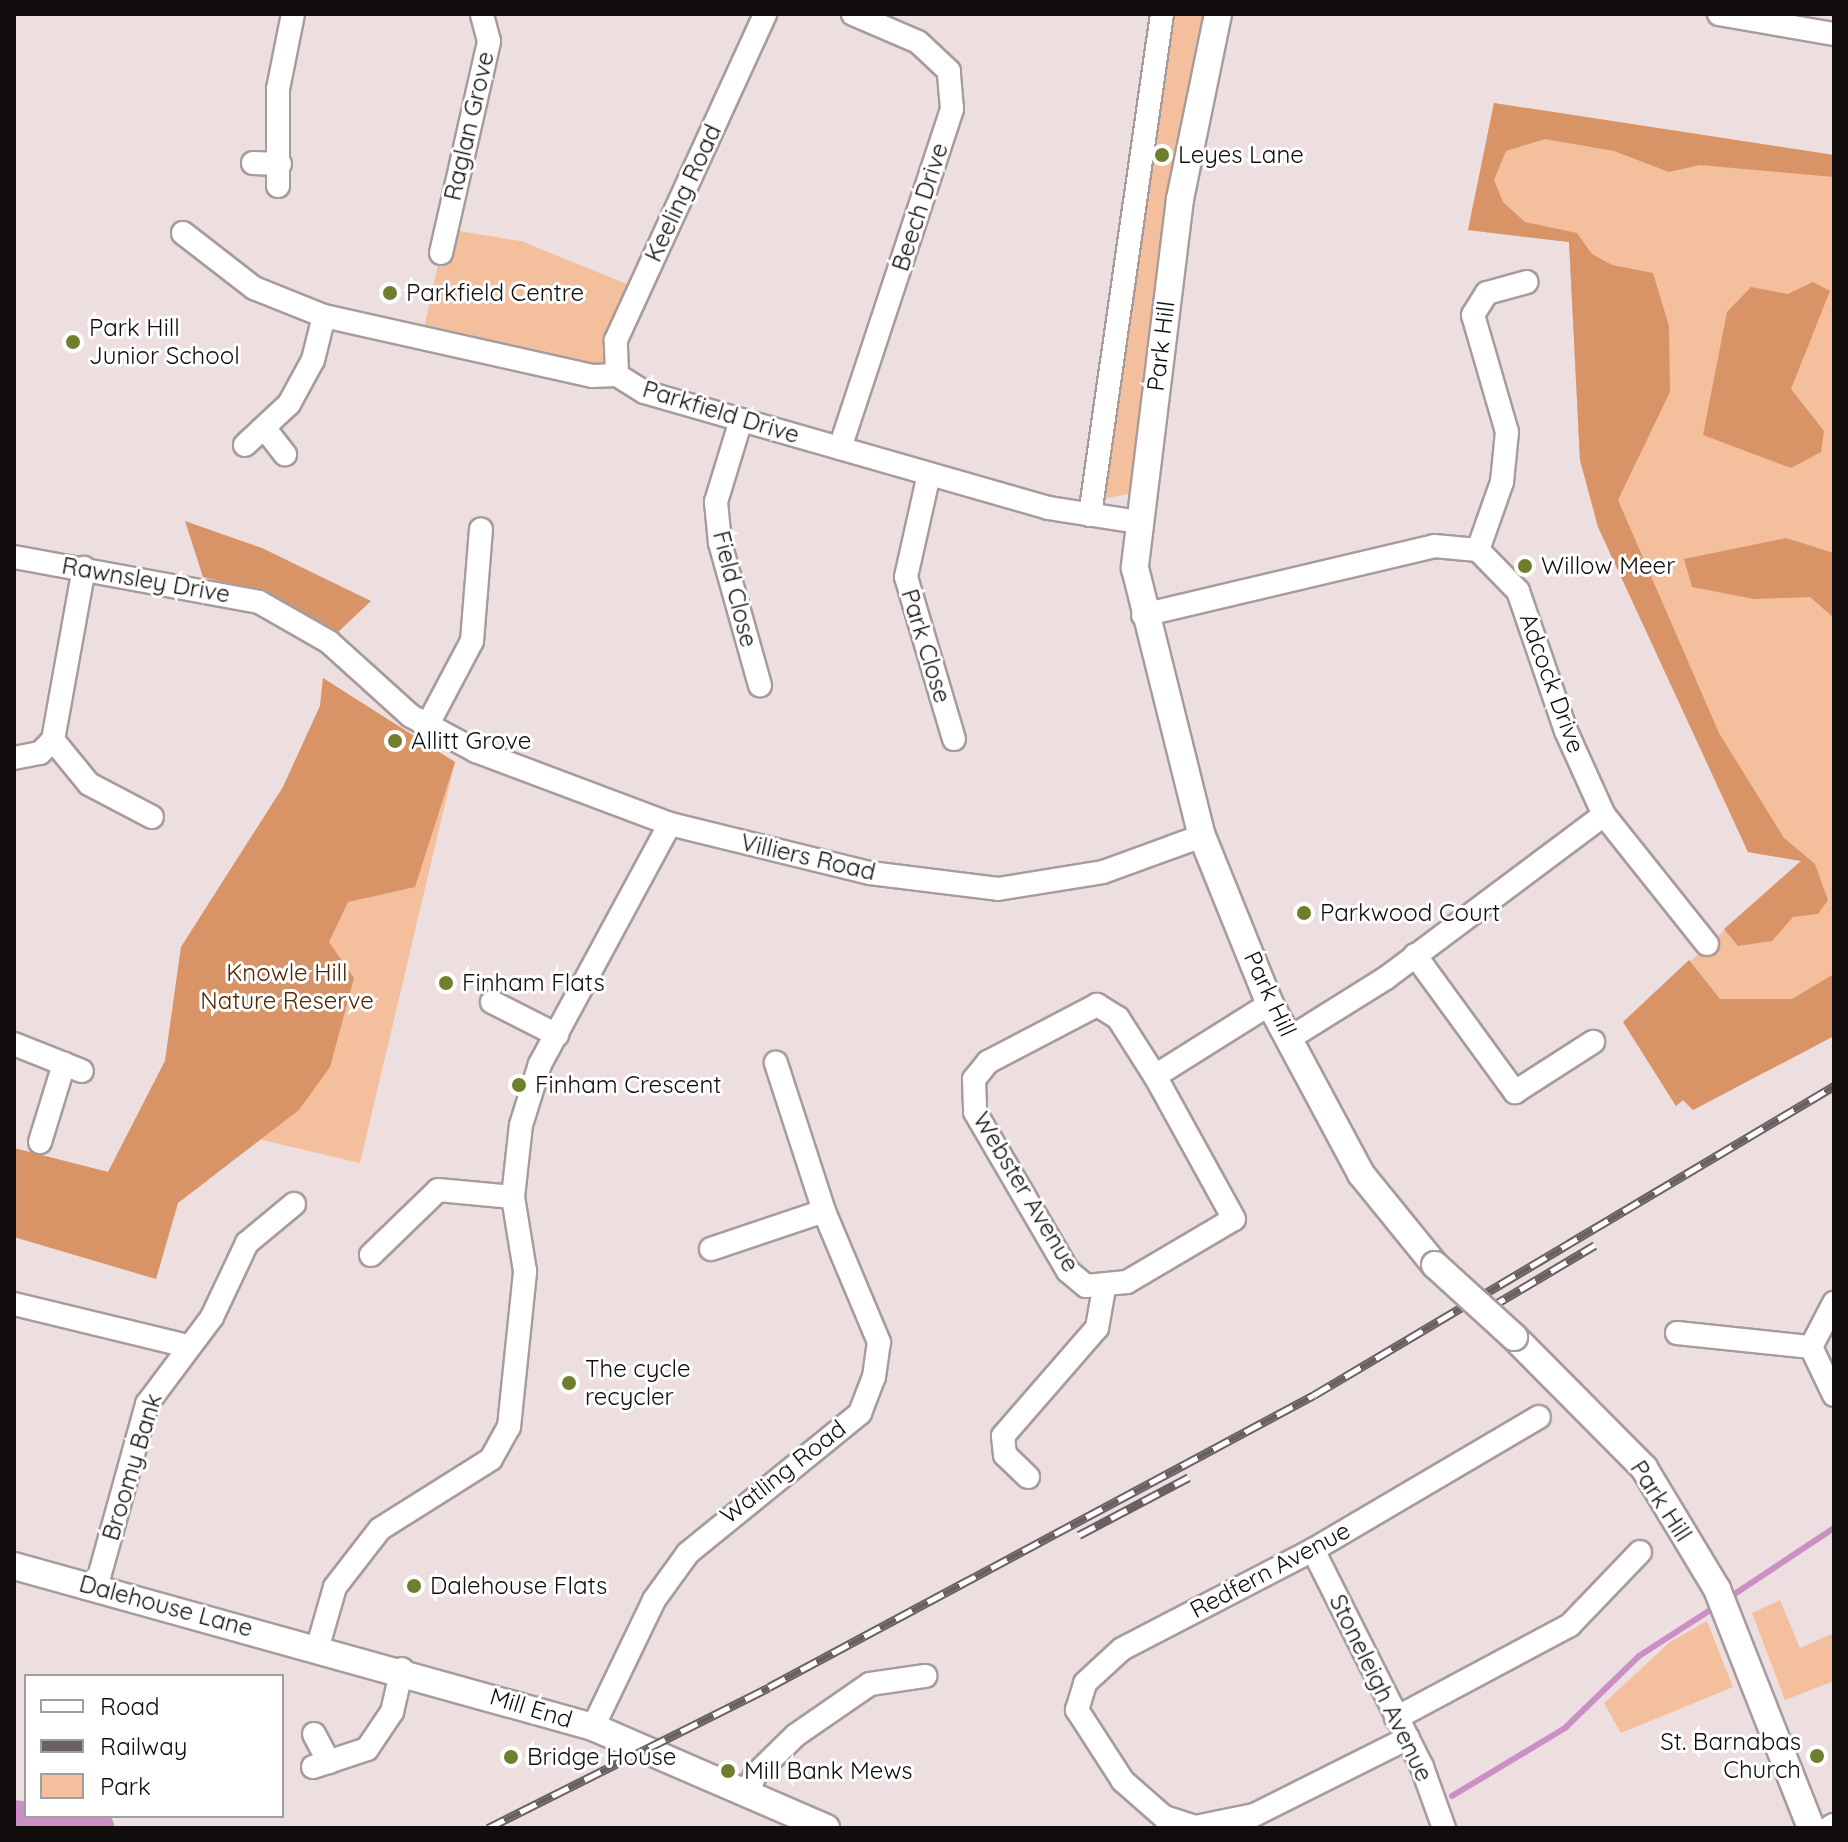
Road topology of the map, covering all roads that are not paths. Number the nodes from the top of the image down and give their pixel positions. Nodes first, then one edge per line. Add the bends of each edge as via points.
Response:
1 (293, 14) edge
2 (765, 14) edge
3 (853, 14) edge
4 (1162, 14) edge
5 (1218, 14) edge
6 (1719, 14) edge
7 (490, 16) edge
8 (1834, 34) edge
9 (253, 163) dead end
10 (183, 233) dead end
11 (441, 253) dead end
12 (1527, 282) dead end
13 (324, 316) junction
14 (617, 375) junction
15 (741, 420) junction
16 (266, 430) junction
17 (245, 445) dead end
18 (840, 448) junction
19 (285, 454) dead end
20 (929, 474) junction
21 (1090, 515) junction
22 (1138, 522) junction
23 (481, 529) dead end
24 (1478, 550) junction
25 (14, 557) edge
26 (84, 568) junction
27 (1143, 615) junction
28 (750, 674) dead end
29 (427, 726) junction
30 (928, 731) dead end
31 (53, 740) junction
32 (14, 758) edge
33 (1604, 815) junction
34 (152, 817) dead end
35 (670, 824) junction
36 (1202, 836) junction
37 (1707, 944) dead end
38 (1415, 955) junction
39 (492, 1002) dead end
40 (1270, 1004) junction
41 (557, 1035) junction
42 (1290, 1038) junction
43 (1593, 1042) dead end
44 (14, 1044) edge
45 (776, 1063) dead end
46 (1155, 1076) junction
47 (40, 1142) dead end
48 (513, 1197) junction
49 (294, 1204) dead end
50 (824, 1211) junction
51 (711, 1249) dead end
52 (371, 1255) dead end
53 (1104, 1289) junction
54 (1834, 1303) edge
55 (14, 1304) edge
56 (1677, 1333) dead end
57 (187, 1346) junction
58 (1811, 1347) junction
59 (1834, 1395) edge
60 (1539, 1417) dead end
61 (1028, 1477) dead end
62 (1313, 1550) junction
63 (1640, 1552) dead end
64 (14, 1566) edge
65 (96, 1588) junction
66 (318, 1646) junction
67 (402, 1669) junction
68 (925, 1676) dead end
69 (1396, 1718) junction
70 (593, 1727) junction
71 (314, 1734) dead end
72 (1408, 1738) junction
73 (747, 1794) junction
74 (826, 1828) edge
75 (1444, 1828) edge
76 (1811, 1828) edge

1 - 9 street via 278,89 279,175
2 - 14 street, Keeling Road via 616,340
3 - 18 street, Beech Drive via 918,42 949,71 952,109
4 - 21 street, Park Hill
5 - 22 street, Park Hill via 1180,199
6 - 8 street
7 - 11 street, Raglan Grove via 456,232
10 - 13 street, Parkfield Drive via 254,288
12 - 24 street via 1487,293 1473,315 1507,432 1502,482
13 - 14 street, Parkfield Drive via 592,376
13 - 16 street via 313,360
14 - 15 street, Parkfield Drive via 644,392
15 - 18 street, Parkfield Drive
15 - 28 street, Field Close via 716,502 720,543
16 - 17 street
16 - 19 street
18 - 20 street, Parkfield Drive
20 - 21 street, Parkfield Drive
20 - 30 street, Park Close via 906,577 952,732
21 - 22 street, Parkfield Drive
22 - 27 street, Park Hill via 1135,568
23 - 29 street via 472,641
24 - 27 street via 1434,546
24 - 33 street, Adcock Drive via 1518,591 1566,731
25 - 26 street, Rawnsley Drive
26 - 29 street, Rawnsley Drive via 259,602 329,642
26 - 31 street
27 - 36 street, Park Hill
29 - 35 street, Villiers Road
31 - 32 street via 40,753
31 - 34 street via 89,784
33 - 37 street, Adcock Drive
33 - 38 street
35 - 36 street, Villiers Road via 870,873 998,889 1103,872
35 - 41 street
36 - 40 street, Park Hill
38 - 42 street
38 - 43 street via 1515,1092
39 - 41 street
40 - 42 street, Park Hill
40 - 46 street
41 - 48 street via 521,1125
42 - 76 street, Park Hill, bridge via 1361,1174 1435,1265 1644,1468 1717,1589
44 - 47 street via 73,1068
45 - 50 street, Watling Road
46 - 53 street, Webster Avenue via 1234,1219
46 - 53 street, Webster Avenue via 1118,1018 1097,1005 988,1062 974,1079 975,1112 1068,1271
48 - 52 street via 438,1190
48 - 66 street via 525,1271 509,1427 491,1459 380,1529 335,1587
49 - 57 street, Broomy Bank via 247,1243 212,1317
50 - 51 street
50 - 70 street, Watling Road via 879,1342 860,1413 688,1553 654,1600
53 - 61 street, Webster Avenue via 1097,1328 1003,1436 1005,1455
54 - 58 street
55 - 57 street
56 - 58 street
57 - 65 street, Broomy Bank via 147,1404
58 - 59 street
60 - 62 street, Redfern Avenue
62 - 69 street, Stoneleigh Avenue
62 - 72 street, Redfern Avenue via 1136,1640 1085,1683 1077,1710 1082,1727 1109,1764 1164,1817 1214,1826 1278,1805
63 - 69 street via 1570,1625
64 - 65 street, Dalehouse Lane
65 - 66 street, Dalehouse Lane
66 - 67 street, Mill End
67 - 70 street, Mill End
67 - 71 street via 392,1712 367,1749 321,1764
68 - 73 street via 870,1684 796,1735 755,1775
69 - 72 street, Stoneleigh Avenue
70 - 73 street, Mill End
72 - 75 street, Stoneleigh Avenue
73 - 74 street, Mill End

